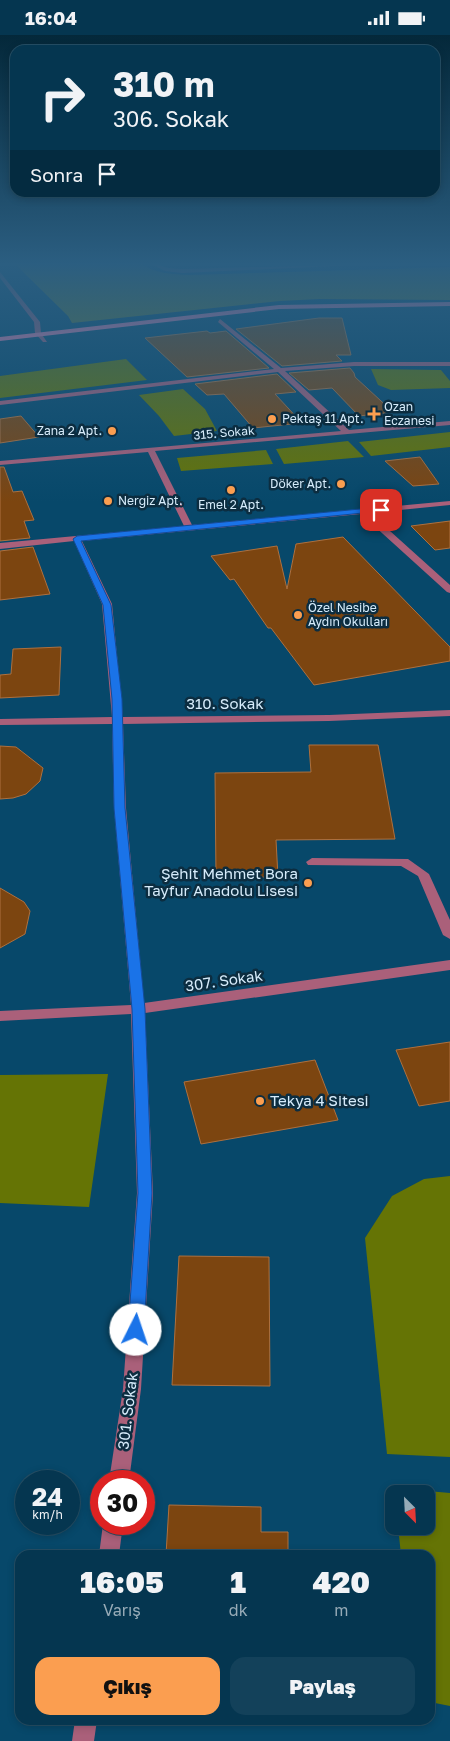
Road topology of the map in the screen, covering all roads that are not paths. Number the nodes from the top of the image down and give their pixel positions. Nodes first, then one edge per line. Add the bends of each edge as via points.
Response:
1 (16, 344) edge
2 (247, 344) edge
3 (0, 345) edge
4 (450, 364) edge
5 (278, 369) junction
6 (0, 403) edge
7 (450, 423) edge
8 (348, 433) junction
9 (151, 451) junction
10 (0, 463) edge
11 (450, 503) edge
12 (363, 511) junction
13 (189, 528) junction
14 (77, 539) junction
15 (0, 547) edge
16 (450, 590) edge
17 (450, 713) edge
18 (118, 719) junction
19 (0, 722) edge
20 (312, 862) dead end
21 (450, 935) edge
22 (450, 965) edge
23 (138, 1009) junction
24 (0, 1016) edge
25 (121, 1470) edge
26 (112, 1535) edge
27 (110, 1550) edge
28 (85, 1725) edge
29 (83, 1741) edge

1 - 3 main road
2 - 5 street
4 - 5 street via 354,364
5 - 6 street
5 - 8 street
7 - 8 street, 315. Sokak
8 - 9 street, 315. Sokak
9 - 10 street, 315. Sokak
9 - 13 street
11 - 12 street
12 - 13 street
12 - 16 street
13 - 14 street
14 - 15 street
14 - 18 street, 301. Sokak via 107,605
17 - 18 street, 310. Sokak via 329,718
18 - 19 street, 310. Sokak
18 - 23 street, 301. Sokak via 120,808
20 - 21 street via 404,862 423,874
22 - 23 street, 307. Sokak
23 - 24 street, 307. Sokak
23 - 25 street, 301. Sokak via 145,1193 132,1389
26 - 27 street
28 - 29 street

